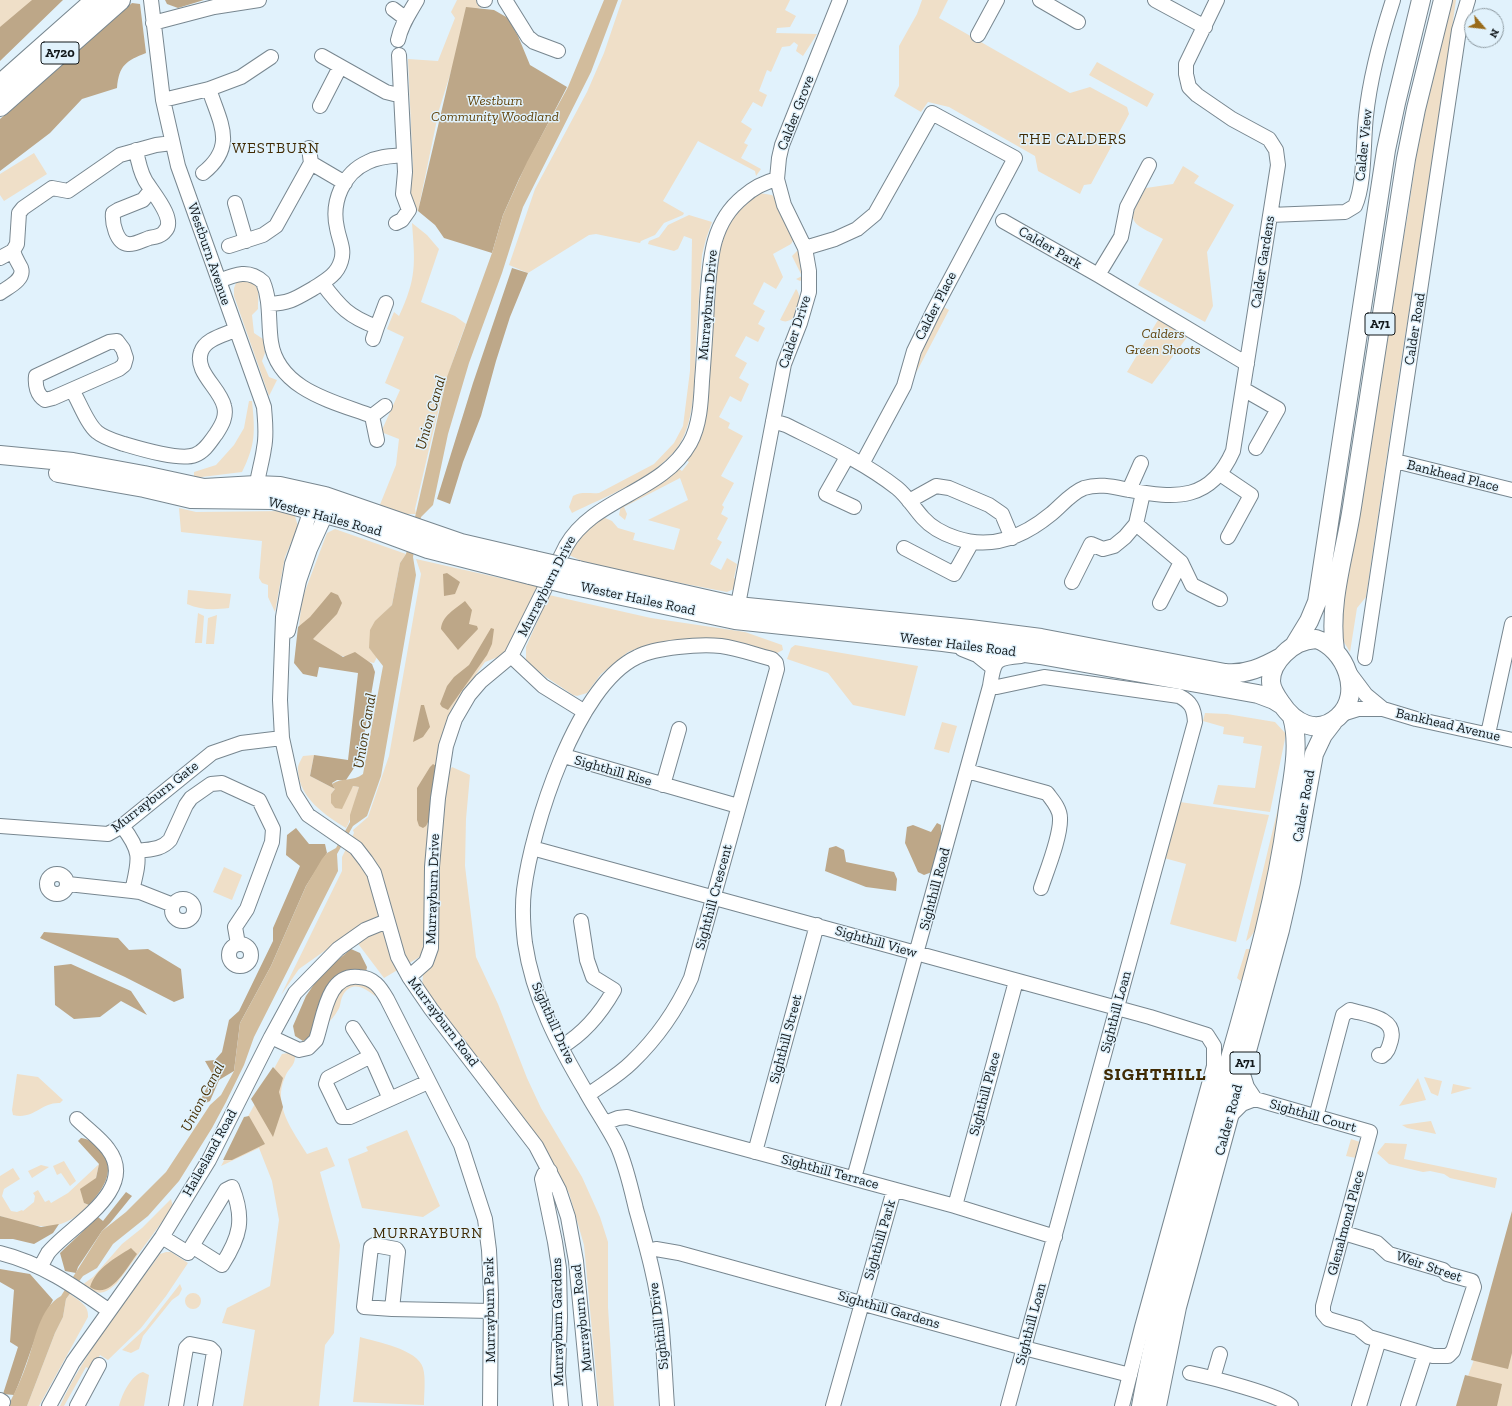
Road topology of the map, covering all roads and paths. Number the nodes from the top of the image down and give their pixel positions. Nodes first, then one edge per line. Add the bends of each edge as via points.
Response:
1 (96, 0) edge
2 (120, 0) edge
3 (259, 0) edge
4 (417, 0) edge
5 (506, 0) edge
6 (840, 0) edge
7 (997, 0) edge
8 (1040, 0) edge
9 (1217, 0) edge
10 (1393, 0) edge
11 (1421, 0) edge
12 (1443, 0) edge
13 (1468, 0) edge
14 (1161, 2) edge
15 (152, 3) edge
16 (393, 9) dead end
17 (405, 18) junction
18 (1078, 22) dead end
19 (153, 23) junction
20 (1205, 27) junction
21 (978, 35) dead end
22 (398, 40) dead end
23 (558, 51) dead end
24 (399, 55) dead end
25 (322, 56) dead end
26 (271, 57) dead end
27 (340, 66) junction
28 (0, 85) edge
29 (209, 89) junction
30 (401, 94) junction
31 (163, 100) junction
32 (0, 106) edge
33 (320, 106) dead end
34 (172, 143) junction
35 (310, 148) dead end
36 (136, 150) junction
37 (404, 155) junction
38 (311, 163) junction
39 (1149, 165) dead end
40 (203, 173) dead end
41 (777, 179) junction
42 (345, 183) junction
43 (151, 190) dead end
44 (235, 203) dead end
45 (1270, 215) junction
46 (1003, 221) dead end
47 (396, 223) dead end
48 (246, 241) junction
49 (229, 246) dead end
50 (805, 248) junction
51 (13, 251) junction
52 (0, 258) edge
53 (1098, 275) junction
54 (219, 281) junction
55 (322, 283) junction
56 (0, 293) edge
57 (386, 303) dead end
58 (269, 304) junction
59 (235, 330) junction
60 (1247, 364) junction
61 (72, 390) junction
62 (1243, 390) junction
63 (385, 406) dead end
64 (372, 416) junction
65 (773, 421) junction
66 (377, 440) dead end
67 (1256, 448) dead end
68 (0, 455) edge
69 (847, 457) junction
70 (1395, 461) junction
71 (1141, 463) dead end
72 (862, 464) junction
73 (0, 467) edge
74 (1220, 474) junction
75 (1129, 490) junction
76 (1512, 490) edge
77 (256, 492) junction
78 (1143, 493) junction
79 (326, 496) junction
80 (909, 501) junction
81 (854, 508) dead end
82 (319, 512) junction
83 (1136, 524) junction
84 (399, 530) junction
85 (1228, 537) dead end
86 (1012, 538) junction
87 (972, 542) junction
88 (904, 548) dead end
89 (1181, 562) junction
90 (1072, 582) dead end
91 (1220, 599) dead end
92 (1160, 603) dead end
93 (736, 613) junction
94 (1512, 624) edge
95 (943, 642) junction
96 (1295, 644) junction
97 (1336, 650) junction
98 (1040, 655) junction
99 (511, 656) junction
100 (1281, 657) junction
101 (1365, 658) dead end
102 (776, 663) joint
103 (992, 667) junction
104 (1346, 669) junction
105 (990, 686) junction
106 (1383, 709) junction
107 (1287, 711) junction
108 (585, 712) junction
109 (1338, 718) junction
110 (679, 729) dead end
111 (1488, 734) junction
112 (282, 738) junction
113 (1512, 740) edge
114 (564, 756) junction
115 (967, 771) junction
116 (663, 784) junction
117 (738, 806) junction
118 (0, 826) edge
119 (122, 826) junction
120 (532, 848) junction
121 (138, 852) junction
122 (68, 884) dead end
123 (1041, 888) dead end
124 (132, 891) junction
125 (714, 897) junction
126 (173, 905) dead end
127 (387, 921) junction
128 (581, 921) dead end
129 (817, 925) junction
130 (238, 944) dead end
131 (917, 953) junction
132 (409, 977) junction
133 (1016, 981) junction
134 (1117, 1009) junction
135 (353, 1028) dead end
136 (270, 1037) junction
137 (1214, 1046) joint
138 (561, 1047) junction
139 (1378, 1055) dead end
140 (371, 1056) junction
141 (1242, 1071) junction
142 (428, 1082) junction
143 (588, 1096) junction
144 (390, 1099) junction
145 (1255, 1100) junction
146 (1230, 1116) junction
147 (1316, 1117) junction
148 (77, 1120) dead end
149 (605, 1123) junction
150 (1370, 1132) joint
151 (755, 1152) junction
152 (550, 1172) junction
153 (854, 1178) junction
154 (894, 1190) junction
155 (955, 1206) junction
156 (1344, 1232) junction
157 (162, 1237) junction
158 (1054, 1237) junction
159 (192, 1246) junction
160 (648, 1251) junction
161 (0, 1253) edge
162 (41, 1267) junction
163 (862, 1302) junction
164 (392, 1309) dead end
165 (108, 1310) junction
166 (491, 1311) junction
167 (1379, 1340) junction
168 (1024, 1348) junction
169 (1220, 1354) dead end
170 (1424, 1354) junction
171 (99, 1365) dead end
172 (1190, 1373) dead end
173 (1130, 1376) junction
174 (1213, 1378) junction
175 (49, 1406) edge
176 (77, 1406) edge
177 (176, 1406) edge
178 (205, 1406) edge
179 (490, 1406) edge
180 (561, 1406) edge
181 (590, 1406) edge
182 (667, 1406) edge
183 (834, 1406) edge
184 (1008, 1406) edge
185 (1122, 1406) edge
186 (1141, 1406) edge
187 (1157, 1406) edge
188 (1291, 1406) edge
189 (1358, 1406) edge
190 (1408, 1406) edge

1 - 28 highway, A720
2 - 32 highway, A720
3 - 19 street via 214,7
4 - 17 street
5 - 23 street via 534,42 543,49
6 - 41 street, Calder Grove via 782,145
7 - 21 street
8 - 18 street
9 - 20 street, Calder Gardens
10 - 45 street, Calder View via 1366,114 1360,191 1355,206 1345,212
11 - 96 main road, A71 via 1386,150 1317,602
12 - 97 main road, A71 via 1416,109 1405,167 1347,542 1333,610 1332,624
13 - 70 street, Calder Road via 1459,30
14 - 20 street
15 - 19 street, Westburn Avenue
16 - 17 street
17 - 22 street
19 - 31 street, Westburn Avenue
20 - 45 street, Calder Gardens via 1186,64 1189,86 1197,95 1232,119 1269,139 1276,150 1278,165
24 - 30 street
25 - 27 street
26 - 29 street via 240,77
27 - 30 street via 386,92
27 - 33 street
29 - 31 street
29 - 40 street via 226,123 224,142 218,156 211,167
30 - 37 street
31 - 34 street, Westburn Avenue
34 - 36 street
34 - 54 street, Westburn Avenue
35 - 38 street
36 - 43 street via 141,172
36 - 51 street via 120,156 68,191 52,188 23,208 19,213 17,244
37 - 42 street via 367,162
37 - 47 street via 403,194 409,210 402,220
38 - 42 street
38 - 48 street via 276,226 263,235
39 - 53 street, Calder Park via 1127,207 1121,237
41 - 50 street, Calder Grove via 784,205
41 - 99 street, Murrayburn Drive via 763,184 736,202 716,233 709,271 699,411 692,440 672,467 645,486 606,507 576,530
42 - 55 street via 338,196 335,212 343,254 331,278
44 - 48 street
45 - 60 street, Calder Gardens
46 - 53 street, Calder Park
48 - 49 street
50 - 65 street, Calder Drive via 809,292 785,359
50 - 72 street, Calder Place via 836,239 857,229 875,214 932,113 1015,158 934,310 914,351 904,386
51 - 52 street
51 - 56 street via 22,275
53 - 60 street, Calder Park
54 - 58 street via 241,273 258,277 266,289
54 - 59 street, Westburn Avenue
55 - 57 street via 346,311 375,333
55 - 58 street via 288,303
58 - 64 street via 271,345 277,361 290,378 318,396
59 - 61 street via 211,340 203,346 200,353 202,368 221,398 225,416 206,448 196,455 178,456 105,437 96,431
59 - 77 street, Westburn Avenue via 264,407 266,428
60 - 62 street, Calder Gardens
61 - 61 street via 124,365 126,358 123,348 117,341 109,342 36,376 35,383 45,400
62 - 67 street via 1278,409
62 - 74 street, Calder Gardens via 1233,451
63 - 64 street
64 - 66 street
65 - 69 street, Calder Gardens via 786,425
65 - 93 street, Calder Drive
68 - 77 main road, Wester Hailes Road via 72,462 204,488
69 - 72 street, Calder Gardens
69 - 81 street via 826,494
70 - 76 street, Bankhead Place
70 - 101 street, Calder Road
71 - 75 street
72 - 80 street, Calder Gardens via 899,489
73 - 77 main road, Wester Hailes Road via 69,474 191,499
74 - 78 street, Calder Gardens via 1190,494 1175,496
74 - 85 street via 1251,496
75 - 78 street, Calder Gardens
75 - 86 street, Calder Gardens via 1098,486 1084,489 1037,524
77 - 79 main road, Wester Hailes Road via 280,486
77 - 82 main road, Wester Hailes Road via 273,500
78 - 83 street
79 - 82 street, Murrayburn Road
79 - 84 main road, Wester Hailes Road
80 - 86 street via 936,486 949,488 989,505 1002,514
80 - 87 street, Calder Gardens via 923,518 940,531
82 - 84 main road, Wester Hailes Road
82 - 112 street, Murrayburn Road via 299,581 283,652 280,700
83 - 89 street
83 - 90 street via 1114,546 1103,549 1091,544
84 - 93 main road, Wester Hailes Road, bridge via 430,542 532,568
86 - 87 street, Calder Gardens via 992,543
87 - 88 street via 954,574
89 - 91 street via 1192,585
89 - 92 street
93 - 95 main road, Wester Hailes Road
93 - 100 main road, Wester Hailes Road via 970,629 1033,637 1225,673 1254,670
94 - 111 street
95 - 98 main road, Wester Hailes Road
95 - 103 street via 977,655
96 - 97 main road, A71 via 1316,639
96 - 100 main road, A71
97 - 104 main road, A71
98 - 103 street via 1007,657
98 - 107 main road, Wester Hailes Road via 1258,694 1274,700
99 - 108 street via 543,686
99 - 132 street, Murrayburn Drive via 481,681 469,695 449,735 438,798 434,843 431,948 426,962
100 - 107 main road, A71 via 1271,680 1275,695
102 - 108 street, Sighthill Drive via 772,659 719,646 647,652 628,661 608,678
102 - 117 street, Sighthill Crescent via 777,669
103 - 105 street, Sighthill Road
104 - 106 street, Bankhead Avenue via 1366,695
104 - 109 main road, A71 via 1351,686 1350,694
105 - 115 street, Sighthill Road
105 - 134 street, Sighthill Loan via 1044,678 1179,696 1189,701 1194,709 1195,722
106 - 109 street, Bankhead Avenue via 1358,709
106 - 111 street, Bankhead Avenue via 1416,719
107 - 109 main road via 1300,723 1312,727 1325,725
107 - 186 main road, Calder Road / A71 via 1296,729 1296,746 1285,831 1269,915 1162,1304
108 - 114 street, Sighthill Drive
109 - 141 main road, Calder Road / A71 via 1320,739 1314,754 1291,882
110 - 116 street, Sighthill Rise
111 - 113 street, Bankhead Avenue
112 - 119 street, Murrayburn Gate via 241,743 212,753
112 - 127 street, Murrayburn Road via 294,793 308,815 356,848 366,861 374,873
114 - 116 street, Sighthill Rise
114 - 120 street, Sighthill Drive
115 - 123 street via 1047,792 1057,806 1060,817 1058,833
115 - 131 street, Sighthill Road
116 - 117 street, Sighthill Rise
117 - 125 street, Sighthill Crescent
118 - 119 street, Murrayburn Gate via 100,834 114,832
119 - 121 street
120 - 125 street, Sighthill View
120 - 138 street, Sighthill Drive via 524,893 525,942 536,989
121 - 124 street
121 - 130 street via 166,844 186,805 211,784 222,783 259,800 273,829 272,842 247,909 235,927
122 - 124 street
124 - 126 street
125 - 129 street, Sighthill View
125 - 143 street, Sighthill Crescent via 691,978 669,1019 633,1062
127 - 132 street, Murrayburn Road via 398,957
127 - 136 street, Hailesland Road via 365,930 338,950 308,979 295,993
128 - 138 street via 587,960 593,977 614,990 601,1013 591,1024
129 - 131 street, Sighthill View
129 - 151 street, Sighthill Street
131 - 133 street, Sighthill View
131 - 153 street, Sighthill Road
132 - 152 street, Murrayburn Road via 536,1146
133 - 134 street, Sighthill View
133 - 155 street, Sighthill Place
134 - 137 street, Sighthill View via 1202,1032 1211,1039
134 - 158 street, Sighthill Loan
135 - 140 street
136 - 142 street, Murrayburn Park via 299,1050 311,1046 316,1040 334,987 347,977 369,978 380,987 387,999
136 - 157 street, Hailesland Road via 208,1160
137 - 173 street, Calder Road via 1214,1066
138 - 143 street, Sighthill Drive
139 - 147 street via 1382,1056 1389,1049 1393,1034 1390,1025 1384,1020 1350,1010 1343,1015
140 - 144 street
140 - 144 street via 328,1078 326,1084 340,1114 346,1118
141 - 145 street, Sighthill Court
141 - 146 main road, Calder Road / A71
142 - 144 street
142 - 166 street, Murrayburn Park via 461,1145 485,1219
143 - 149 street, Sighthill Drive
145 - 146 street, Sighthill Court via 1242,1104
145 - 147 street, Sighthill Court
146 - 187 main road, Calder Road / A71 via 1177,1308
147 - 150 street, Sighthill Court
148 - 162 street via 112,1155 115,1164 114,1179 102,1203 53,1248
149 - 151 street, Sighthill Terrace via 627,1117
149 - 160 street, Sighthill Drive via 620,1154
150 - 156 street, Glenalmond Place
151 - 153 street, Sighthill Terrace
152 - 180 street, Murrayburn Gardens via 544,1174 542,1179 560,1279 558,1373
152 - 181 street, Murrayburn Road via 564,1204 576,1261
153 - 154 street, Sighthill Terrace
154 - 155 street, Sighthill Terrace
154 - 163 street, Sighthill Park
155 - 158 street, Sighthill Terrace
156 - 167 street, Glenalmond Place via 1323,1313 1328,1319 1358,1328 1369,1337
156 - 170 street, Weir Street via 1377,1243 1390,1254 1472,1281 1474,1287 1453,1351 1448,1356
157 - 159 street via 188,1252
157 - 165 street, Hailesland Road
158 - 168 street, Sighthill Loan
159 - 159 street via 222,1265 239,1231 238,1200 232,1187 226,1190
160 - 163 street, Sighthill Gardens via 656,1249 679,1253
160 - 182 street, Sighthill Drive via 661,1320
161 - 162 street
162 - 165 street
163 - 168 street, Sighthill Gardens
163 - 183 street, Sighthill Park
164 - 166 street
165 - 175 street, Hailesland Road via 73,1362
166 - 179 street, Murrayburn Park
167 - 170 street
167 - 189 street
168 - 173 street, Sighthill Gardens
168 - 184 street, Sighthill Loan
169 - 174 street
170 - 190 street
171 - 176 street
172 - 174 street
173 - 185 street, Calder Road
174 - 188 street via 1286,1402
177 - 178 street via 186,1348 190,1344 210,1348 214,1352

